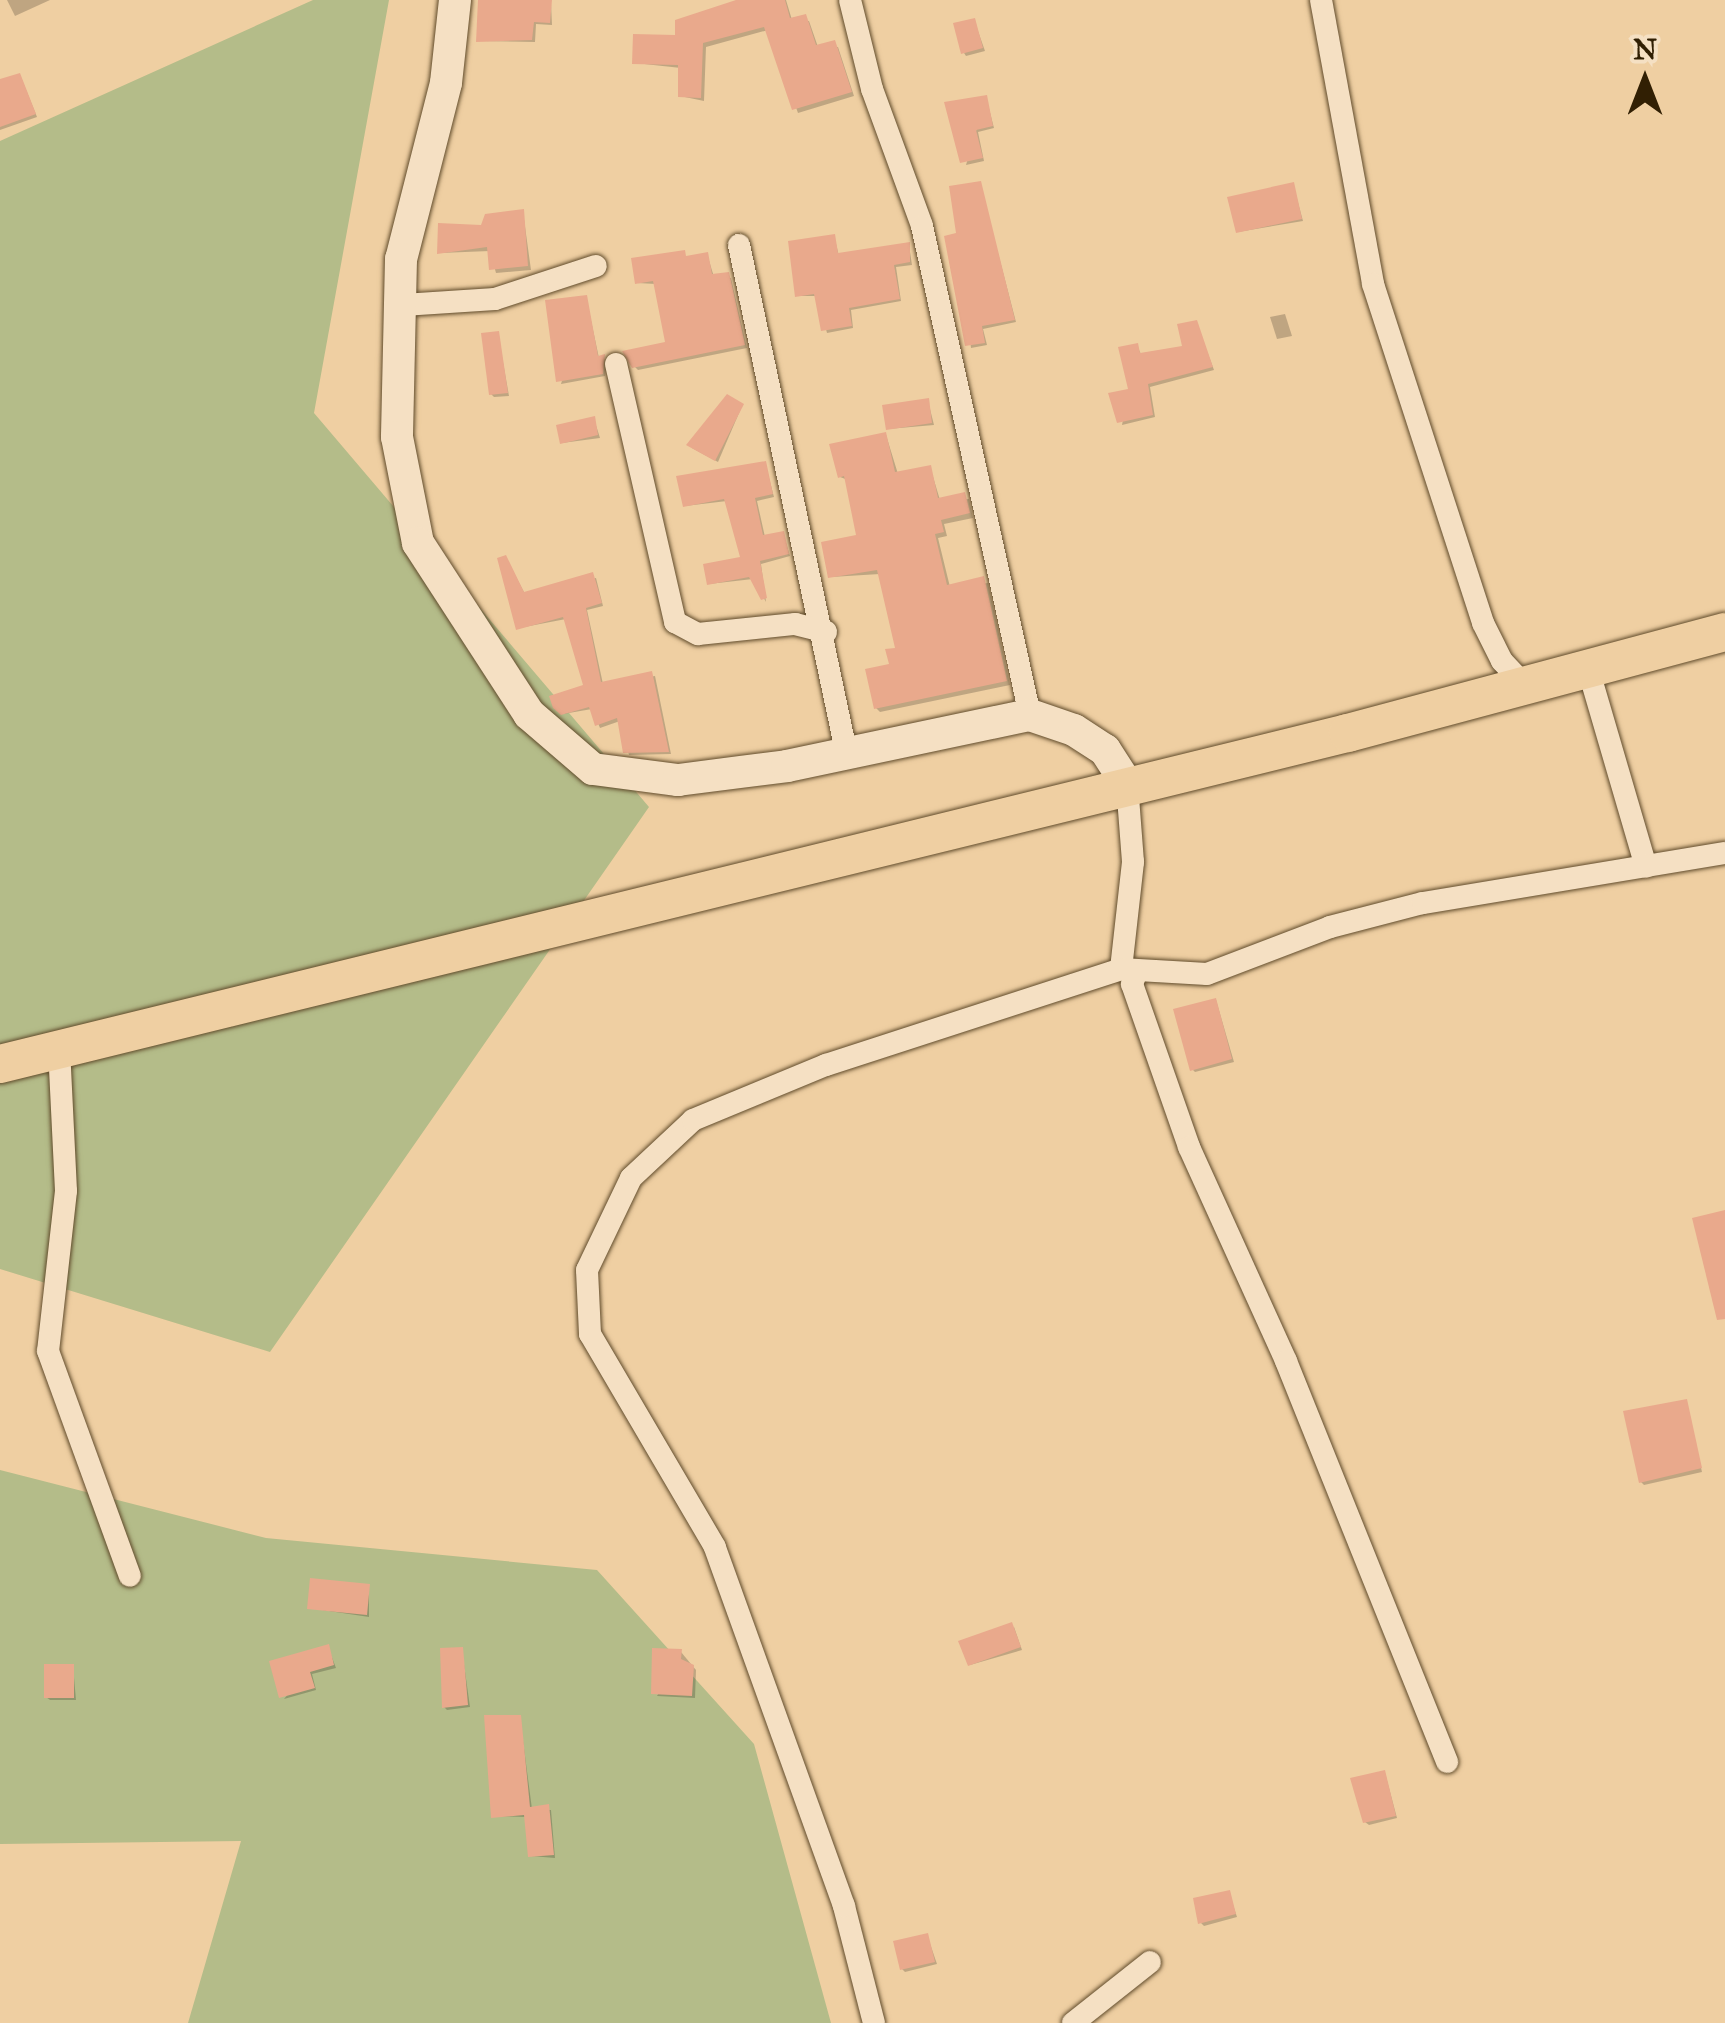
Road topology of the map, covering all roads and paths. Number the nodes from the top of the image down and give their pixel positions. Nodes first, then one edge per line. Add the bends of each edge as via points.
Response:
1 (455, 0) edge
2 (850, 0) edge
3 (1321, 0) edge
4 (739, 246) dead end
5 (596, 266) dead end
6 (403, 305) junction
7 (616, 364) dead end
8 (826, 632) junction
9 (1725, 632) edge
10 (1586, 665) junction
11 (1525, 686) junction
12 (1030, 715) junction
13 (846, 751) junction
14 (1127, 784) junction
15 (1725, 853) edge
16 (1646, 867) junction
17 (1128, 971) junction
18 (58, 1048) junction
19 (0, 1064) edge
20 (130, 1576) dead end
21 (1447, 1762) dead end
22 (1150, 1962) dead end
23 (874, 2023) edge
24 (1073, 2023) edge

1 - 6 street via 446,84 401,259
2 - 12 street via 872,89 922,226
3 - 11 street via 1374,284 1407,396 1484,623 1502,661
4 - 8 street
5 - 6 street via 495,299
6 - 13 street via 397,437 418,543 529,714 567,753 592,769 628,778 678,780
7 - 8 street via 675,622 698,634 795,624
8 - 13 street
9 - 10 main road
10 - 11 main road
10 - 16 street
11 - 14 main road
12 - 13 street
12 - 14 street via 1106,750
14 - 17 street via 1133,862
14 - 18 main road
15 - 16 street
16 - 17 street via 1423,903 1330,927 1207,974
17 - 21 street via 1189,1147 1286,1361
17 - 23 street via 826,1065 693,1120 631,1178 587,1270 590,1334 715,1547 844,1906
18 - 19 main road
18 - 20 street via 66,1191 48,1351
22 - 24 street

